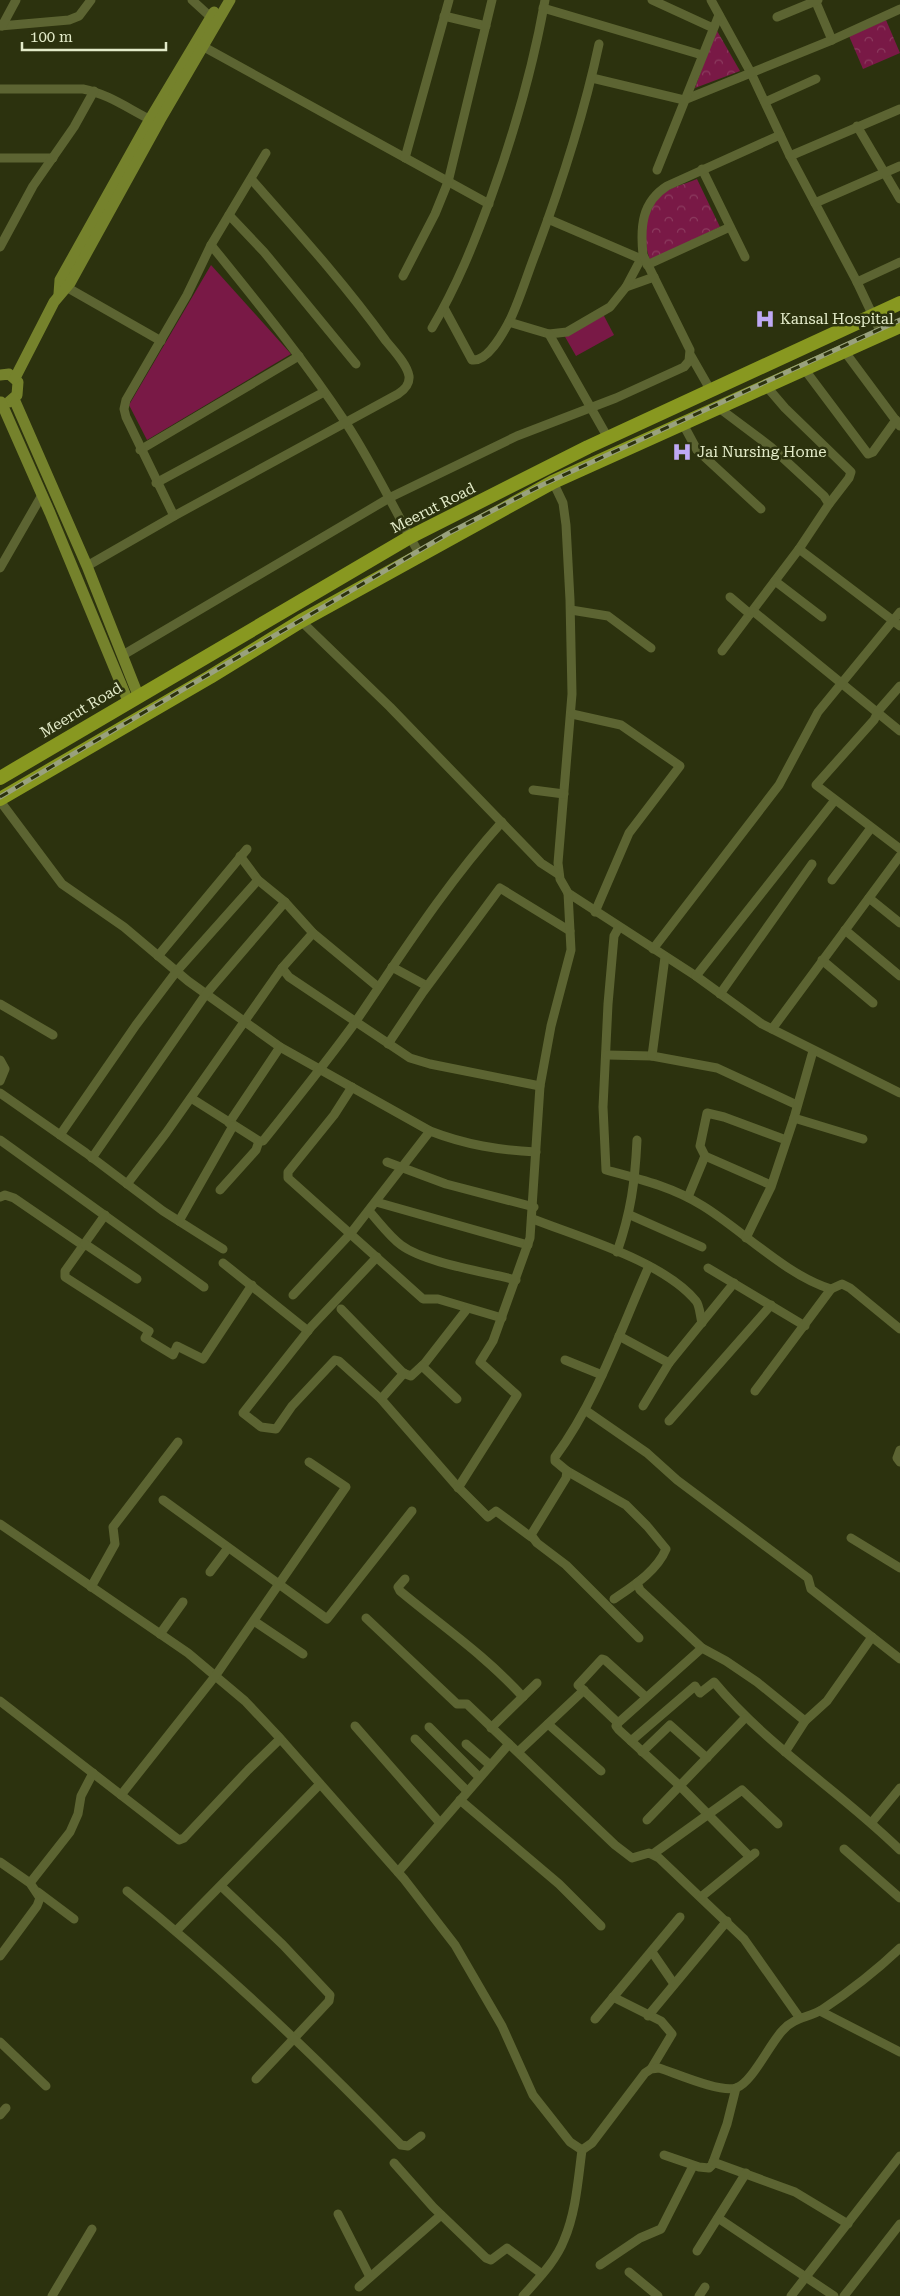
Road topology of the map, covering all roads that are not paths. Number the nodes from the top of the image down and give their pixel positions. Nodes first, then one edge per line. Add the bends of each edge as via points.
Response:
1 (16, 0) edge
2 (91, 0) edge
3 (192, 0) edge
4 (221, 0) edge
5 (230, 0) edge
6 (449, 0) edge
7 (492, 0) edge
8 (652, 0) edge
9 (711, 0) edge
10 (816, 0) edge
11 (544, 4) edge
12 (900, 9) edge
13 (719, 15) junction
14 (444, 16) junction
15 (777, 17) dead end
16 (214, 20) junction
17 (1, 26) edge
18 (486, 26) junction
19 (713, 28) junction
20 (832, 40) junction
21 (599, 44) dead end
22 (204, 47) junction
23 (702, 55) junction
24 (751, 73) junction
25 (592, 78) junction
26 (816, 79) dead end
27 (0, 89) edge
28 (94, 91) junction
29 (684, 100) junction
30 (765, 102) junction
31 (900, 109) edge
32 (154, 121) junction
33 (858, 126) junction
34 (780, 135) junction
35 (266, 153) dead end
36 (790, 156) junction
37 (0, 158) edge
38 (52, 158) junction
39 (405, 158) junction
40 (900, 166) edge
41 (702, 169) junction
42 (657, 170) dead end
43 (883, 172) junction
44 (252, 180) junction
45 (448, 182) junction
46 (900, 199) edge
47 (815, 203) junction
48 (489, 204) junction
49 (229, 215) junction
50 (548, 219) junction
51 (730, 227) junction
52 (1, 240) edge
53 (211, 245) junction
54 (745, 257) dead end
55 (644, 260) junction
56 (900, 262) edge
57 (403, 276) dead end
58 (654, 277) junction
59 (857, 282) junction
60 (626, 287) junction
61 (62, 288) junction
62 (900, 304) edge
63 (444, 308) junction
64 (873, 318) junction
65 (509, 322) junction
66 (900, 326) edge
67 (432, 328) dead end
68 (549, 334) junction
69 (882, 335) junction
70 (161, 341) junction
71 (846, 352) junction
72 (299, 356) junction
73 (691, 356) junction
74 (356, 364) dead end
75 (805, 370) junction
76 (1, 373) edge
77 (15, 378) junction
78 (767, 387) junction
79 (711, 391) junction
80 (324, 392) junction
81 (14, 399) junction
82 (0, 402) edge
83 (590, 407) junction
84 (719, 408) junction
85 (346, 423) junction
86 (898, 423) edge
87 (683, 424) junction
88 (608, 438) junction
89 (140, 450) junction
90 (553, 482) junction
91 (156, 484) junction
92 (42, 495) junction
93 (391, 497) junction
94 (829, 504) junction
95 (762, 509) dead end
96 (174, 516) junction
97 (410, 537) junction
98 (799, 549) junction
99 (420, 555) junction
100 (87, 566) junction
101 (0, 568) edge
102 (775, 582) junction
103 (730, 596) dead end
104 (571, 610) junction
105 (900, 612) edge
106 (752, 613) junction
107 (822, 617) dead end
108 (300, 621) junction
109 (896, 623) edge
110 (651, 648) dead end
111 (722, 651) dead end
112 (123, 655) junction
113 (128, 668) junction
114 (117, 673) junction
115 (840, 683) junction
116 (900, 686) edge
117 (133, 698) junction
118 (877, 713) junction
119 (572, 714) junction
120 (140, 716) junction
121 (900, 732) edge
122 (0, 778) edge
123 (533, 790) dead end
124 (564, 794) junction
125 (0, 800) edge
126 (836, 800) junction
127 (502, 822) junction
128 (871, 828) junction
129 (247, 849) dead end
130 (900, 849) edge
131 (240, 856) junction
132 (900, 856) edge
133 (812, 864) dead end
134 (558, 874) junction
135 (258, 880) junction
136 (832, 880) dead end
137 (568, 893) junction
138 (869, 898) junction
139 (286, 902) junction
140 (595, 912) junction
141 (900, 923) edge
142 (620, 928) junction
143 (845, 930) junction
144 (570, 931) junction
145 (312, 933) junction
146 (653, 949) junction
147 (158, 956) junction
148 (665, 957) junction
149 (822, 960) junction
150 (392, 967) junction
151 (282, 968) junction
152 (176, 972) junction
153 (696, 976) junction
154 (900, 976) edge
155 (378, 986) junction
156 (427, 986) junction
157 (206, 994) junction
158 (720, 994) junction
159 (873, 1003) dead end
160 (0, 1004) edge
161 (355, 1022) junction
162 (244, 1024) junction
163 (772, 1030) junction
164 (54, 1035) dead end
165 (388, 1044) junction
166 (280, 1047) junction
167 (813, 1051) junction
168 (607, 1055) junction
169 (652, 1056) junction
170 (0, 1060) edge
171 (320, 1070) junction
172 (0, 1081) edge
173 (540, 1086) junction
174 (352, 1087) junction
175 (900, 1092) edge
176 (0, 1093) edge
177 (191, 1098) junction
178 (797, 1105) junction
179 (794, 1118) junction
180 (231, 1125) junction
181 (430, 1131) junction
182 (60, 1136) junction
183 (863, 1139) dead end
184 (0, 1140) edge
185 (637, 1140) dead end
186 (786, 1140) junction
187 (258, 1141) junction
188 (536, 1152) junction
189 (705, 1156) junction
190 (92, 1158) junction
191 (387, 1162) dead end
192 (401, 1167) junction
193 (635, 1178) junction
194 (127, 1184) junction
195 (771, 1184) junction
196 (220, 1190) dead end
197 (0, 1197) edge
198 (688, 1197) junction
199 (376, 1202) junction
200 (534, 1207) junction
201 (369, 1211) junction
202 (105, 1215) junction
203 (630, 1215) junction
204 (533, 1219) junction
205 (179, 1221) junction
206 (351, 1232) junction
207 (746, 1238) junction
208 (84, 1245) junction
209 (528, 1245) junction
210 (702, 1247) dead end
211 (223, 1249) dead end
212 (617, 1252) junction
213 (377, 1256) junction
214 (223, 1263) dead end
215 (649, 1266) junction
216 (708, 1268) dead end
217 (137, 1279) dead end
218 (516, 1280) junction
219 (734, 1283) junction
220 (252, 1285) junction
221 (204, 1288) dead end
222 (831, 1289) junction
223 (293, 1295) dead end
224 (771, 1305) junction
225 (341, 1309) dead end
226 (467, 1309) junction
227 (502, 1318) junction
228 (702, 1323) junction
229 (805, 1326) junction
230 (900, 1329) edge
231 (308, 1330) junction
232 (619, 1336) junction
233 (565, 1360) dead end
234 (669, 1363) junction
235 (422, 1366) junction
236 (404, 1374) junction
237 (602, 1375) junction
238 (755, 1391) dead end
239 (381, 1399) junction
240 (457, 1399) dead end
241 (643, 1406) dead end
242 (585, 1410) junction
243 (668, 1421) dead end
244 (178, 1442) dead end
245 (900, 1450) edge
246 (309, 1462) dead end
247 (900, 1462) edge
248 (567, 1471) junction
249 (458, 1488) junction
250 (163, 1500) dead end
251 (412, 1511) dead end
252 (0, 1524) edge
253 (531, 1537) junction
254 (851, 1538) dead end
255 (228, 1548) junction
256 (900, 1568) edge
257 (210, 1572) dead end
258 (405, 1579) dead end
259 (637, 1583) junction
260 (278, 1585) junction
261 (91, 1587) junction
262 (614, 1599) dead end
263 (183, 1602) dead end
264 (366, 1618) dead end
265 (254, 1621) junction
266 (160, 1634) junction
267 (872, 1637) junction
268 (639, 1638) dead end
269 (702, 1648) junction
270 (303, 1654) dead end
271 (900, 1659) edge
272 (216, 1676) junction
273 (537, 1683) dead end
274 (584, 1690) junction
275 (523, 1697) junction
276 (646, 1697) junction
277 (0, 1701) edge
278 (744, 1718) junction
279 (654, 1721) junction
280 (805, 1722) junction
281 (618, 1723) junction
282 (548, 1724) junction
283 (355, 1726) dead end
284 (429, 1727) dead end
285 (491, 1728) junction
286 (663, 1732) junction
287 (280, 1739) junction
288 (415, 1739) dead end
289 (631, 1741) junction
290 (466, 1744) dead end
291 (509, 1744) junction
292 (448, 1747) junction
293 (518, 1752) junction
294 (642, 1752) junction
295 (784, 1752) junction
296 (707, 1758) junction
297 (436, 1760) junction
298 (490, 1765) junction
299 (601, 1770) dead end
300 (93, 1773) junction
301 (479, 1777) junction
302 (320, 1784) junction
303 (680, 1786) junction
304 (900, 1788) edge
305 (467, 1791) junction
306 (121, 1795) junction
307 (460, 1800) junction
308 (708, 1815) junction
309 (647, 1820) dead end
310 (872, 1822) junction
311 (440, 1823) junction
312 (778, 1824) dead end
313 (844, 1849) dead end
314 (900, 1850) edge
315 (653, 1854) junction
316 (0, 1862) edge
317 (398, 1872) junction
318 (30, 1883) junction
319 (221, 1886) junction
320 (127, 1891) dead end
321 (38, 1892) junction
322 (701, 1897) junction
323 (900, 1898) edge
324 (680, 1918) dead end
325 (74, 1919) dead end
326 (727, 1921) junction
327 (601, 1926) dead end
328 (176, 1931) junction
329 (900, 1948) edge
330 (652, 1952) junction
331 (0, 1956) edge
332 (674, 1984) junction
333 (613, 1997) junction
334 (820, 2011) junction
335 (648, 2016) junction
336 (799, 2017) junction
337 (595, 2019) dead end
338 (294, 2041) junction
339 (0, 2042) edge
340 (900, 2052) edge
341 (651, 2069) junction
342 (256, 2079) dead end
343 (46, 2086) dead end
344 (736, 2088) junction
345 (6, 2108) dead end
346 (0, 2115) edge
347 (420, 2136) dead end
348 (582, 2150) junction
349 (664, 2155) dead end
350 (900, 2156) edge
351 (713, 2162) junction
352 (394, 2163) dead end
353 (693, 2166) junction
354 (746, 2173) junction
355 (338, 2214) dead end
356 (441, 2215) junction
357 (718, 2218) junction
358 (848, 2224) junction
359 (900, 2224) edge
360 (92, 2229) dead end
361 (697, 2251) dead end
362 (600, 2266) dead end
363 (629, 2272) dead end
364 (542, 2274) junction
365 (370, 2277) junction
366 (807, 2277) junction
367 (359, 2287) dead end
368 (706, 2287) dead end
369 (52, 2296) edge
370 (523, 2296) edge
371 (658, 2296) edge
372 (699, 2296) edge
373 (791, 2296) edge
374 (834, 2296) edge
375 (844, 2296) edge

1 - 17 street
2 - 17 street via 79,16 70,20
3 - 16 street
4 - 16 street
5 - 16 street
6 - 14 street
7 - 18 street
8 - 19 street
9 - 13 street
10 - 15 street
10 - 20 street
11 - 23 street
11 - 48 street via 536,52
12 - 20 street
13 - 19 street
13 - 24 street
14 - 18 street
14 - 39 street
16 - 22 street
16 - 32 street
18 - 45 street
19 - 23 street
20 - 24 street
21 - 25 street
22 - 32 street
22 - 39 street
23 - 29 street
24 - 29 street
24 - 30 street
25 - 29 street
25 - 50 street
26 - 30 street
27 - 28 street
28 - 32 street
28 - 38 street
29 - 42 street
30 - 34 street
31 - 33 street
32 - 61 street
33 - 36 street
33 - 43 street
34 - 36 street
34 - 41 street
35 - 44 street
36 - 47 street
37 - 38 street
38 - 52 street
39 - 45 street
40 - 43 street
41 - 51 street
41 - 55 street via 667,186 650,199 644,213
43 - 46 street
43 - 47 street
44 - 49 street
44 - 85 street via 330,269 409,375 406,388
45 - 48 street
45 - 57 street
47 - 59 street
48 - 63 street via 472,250
49 - 53 street
49 - 74 street via 264,252
50 - 55 street
50 - 65 street
51 - 54 street
51 - 55 street
53 - 70 street
53 - 72 street
55 - 58 street
55 - 60 street
56 - 59 street
58 - 60 street
58 - 73 street
59 - 64 street
60 - 68 street via 610,307 590,320 567,332
61 - 70 street
61 - 77 street
62 - 64 main road, Meerut Road
63 - 65 street via 469,358 474,360 488,352
63 - 67 street
64 - 69 street
64 - 79 main road, Meerut Road
65 - 68 street
66 - 69 main road
68 - 83 street
69 - 71 main road
70 - 89 street via 131,389 124,409
71 - 75 main road
71 - 86 street
72 - 80 street
72 - 89 street
73 - 79 street
73 - 83 street via 684,367
75 - 78 main road
75 - 86 street via 868,454
76 - 77 street
77 - 81 street via 19,391
78 - 84 main road
78 - 94 street via 851,472
79 - 88 main road, Meerut Road
80 - 85 street
80 - 91 street
81 - 82 street
81 - 100 street
82 - 92 street
83 - 88 street
83 - 93 street via 517,436
84 - 87 main road
84 - 94 street via 771,447
85 - 93 street
85 - 96 street
87 - 90 main road
87 - 95 street via 697,450
88 - 97 main road, Meerut Road
89 - 91 street
90 - 99 main road
90 - 104 street via 566,525
91 - 96 street
92 - 101 street
92 - 114 street
93 - 97 street
93 - 112 street
94 - 98 street
96 - 100 street
97 - 99 street
97 - 117 main road, Meerut Road
98 - 102 street
98 - 109 street
99 - 108 main road
100 - 112 street
102 - 106 street
102 - 107 street
103 - 106 street
104 - 110 street via 608,616
104 - 119 street
105 - 109 street
106 - 111 street
106 - 115 street
108 - 120 main road via 210,678
108 - 127 street via 390,707
109 - 115 street
112 - 113 street
113 - 114 street
113 - 117 street
114 - 117 street
115 - 118 street
115 - 146 street via 818,712 779,785
116 - 118 street
117 - 120 main road
117 - 122 main road, Meerut Road
118 - 121 street
118 - 126 street via 816,786
119 - 124 street
119 - 140 street via 621,725 680,766 629,833
120 - 125 main road
123 - 124 street
124 - 134 street
125 - 147 street via 62,884 124,927
126 - 128 street
126 - 153 street
127 - 134 street via 541,863
127 - 150 street via 480,846
128 - 130 street
128 - 136 street
129 - 131 street
131 - 135 street
131 - 147 street
132 - 138 street
133 - 158 street
134 - 137 street
135 - 139 street
135 - 152 street
137 - 140 street
137 - 144 street
138 - 141 street
138 - 143 street
139 - 145 street
139 - 157 street
140 - 142 street
142 - 146 street
142 - 168 street via 614,936
143 - 149 street
143 - 154 street
144 - 156 street via 500,888
144 - 173 street via 569,962
145 - 151 street
145 - 155 street
146 - 148 street
147 - 152 street
148 - 153 street
148 - 169 street
149 - 159 street
149 - 163 street
150 - 155 street
150 - 156 street
151 - 161 street via 289,978
151 - 162 street
152 - 157 street
152 - 182 street
153 - 158 street
155 - 161 street
156 - 165 street
157 - 162 street
157 - 190 street
158 - 163 street
160 - 164 street
161 - 165 street
161 - 171 street
162 - 166 street
162 - 177 street
163 - 167 street
165 - 173 street via 420,1062
166 - 171 street
166 - 180 street
167 - 175 street
167 - 178 street
168 - 169 street
168 - 193 street via 603,1107 606,1170
169 - 178 street via 717,1068
170 - 172 street via 5,1069
171 - 174 street
171 - 187 street via 263,1141
173 - 188 street
174 - 181 street
174 - 206 street via 287,1176
176 - 182 street
177 - 180 street
177 - 194 street
178 - 179 street
179 - 183 street
179 - 186 street
180 - 187 street
180 - 205 street
181 - 188 street via 485,1148
181 - 192 street
182 - 190 street
184 - 202 street
185 - 193 street
186 - 189 street via 707,1113 700,1146
186 - 195 street
187 - 196 street via 256,1150
188 - 200 street
189 - 195 street
189 - 198 street
190 - 194 street
191 - 192 street
192 - 199 street
192 - 200 street via 446,1184
193 - 198 street
193 - 203 street
194 - 205 street
195 - 207 street
197 - 208 street via 14,1198
198 - 207 street
199 - 201 street
199 - 209 street
200 - 204 street
201 - 206 street
201 - 218 street via 395,1240 408,1249 440,1261
202 - 208 street
202 - 221 street
203 - 210 street
203 - 212 street
204 - 209 street
204 - 212 street
205 - 211 street
206 - 213 street
206 - 223 street
207 - 222 street via 786,1266
208 - 217 street
208 - 220 street via 65,1271 65,1277 149,1331 145,1338 173,1355 177,1346 202,1359
209 - 218 street
212 - 215 street
213 - 226 street via 422,1299 438,1299
213 - 231 street
214 - 220 street
215 - 228 street via 697,1302
215 - 232 street
216 - 219 street
218 - 227 street
219 - 224 street
219 - 228 street
220 - 231 street
222 - 229 street
222 - 230 street via 844,1284
224 - 229 street
224 - 243 street
225 - 236 street
226 - 227 street
226 - 235 street
227 - 249 street via 490,1348 480,1362 517,1395
228 - 234 street
229 - 238 street
231 - 239 street via 242,1413 261,1427 276,1429 292,1406 335,1360
232 - 234 street
232 - 237 street
233 - 237 street
234 - 241 street
235 - 236 street via 411,1376
235 - 240 street
236 - 239 street
237 - 242 street
239 - 249 street
242 - 248 street via 555,1459
242 - 267 street via 647,1453 677,1480 808,1578 811,1588
244 - 261 street via 113,1527 115,1544
245 - 247 street via 897,1458
246 - 260 street via 346,1487
248 - 253 street
248 - 259 street via 626,1504 666,1549 662,1560
249 - 253 street via 488,1517 496,1512
250 - 255 street
251 - 260 street via 327,1619
252 - 261 street
253 - 268 street via 562,1562
254 - 256 street
255 - 257 street
255 - 260 street
258 - 275 street via 398,1586 400,1591 445,1630 462,1639
259 - 262 street
259 - 269 street via 640,1590
260 - 265 street
261 - 266 street
263 - 266 street
264 - 285 street via 457,1704 466,1704
265 - 270 street
265 - 272 street
266 - 272 street
267 - 271 street
267 - 280 street via 826,1701
269 - 276 street
269 - 280 street via 756,1682
272 - 287 street
272 - 306 street
273 - 275 street
274 - 276 street via 578,1685 602,1659
274 - 281 street
274 - 282 street
275 - 285 street
276 - 281 street
277 - 300 street
278 - 279 street via 714,1682 700,1693 695,1686
278 - 295 street
278 - 296 street
279 - 286 street
279 - 289 street
280 - 295 street
281 - 289 street via 617,1728
282 - 293 street
282 - 299 street
283 - 311 street
284 - 292 street
285 - 291 street
286 - 294 street
286 - 296 street via 670,1725
287 - 302 street
287 - 306 street via 182,1840 175,1838
288 - 297 street
289 - 294 street
290 - 298 street
291 - 293 street
291 - 298 street
292 - 297 street
292 - 301 street
293 - 315 street via 627,1855 636,1858
294 - 303 street
295 - 310 street
296 - 303 street
297 - 305 street
298 - 301 street
300 - 306 street
300 - 318 street via 81,1796 70,1832
301 - 305 street
302 - 317 street
302 - 319 street
303 - 308 street
303 - 309 street
304 - 310 street
305 - 307 street
307 - 311 street
307 - 327 street via 559,1884
308 - 312 street via 742,1790
308 - 315 street
308 - 322 street via 752,1855
310 - 314 street
311 - 317 street
313 - 323 street
315 - 322 street
316 - 318 street
317 - 348 street via 455,1945 502,2026 533,2096 570,2142
318 - 321 street
319 - 328 street
319 - 338 street via 283,1944 330,1995 329,2002
320 - 328 street
321 - 325 street
321 - 331 street via 40,1901
322 - 326 street
324 - 330 street
326 - 332 street
326 - 336 street via 744,1939
328 - 338 street via 249,1995
329 - 334 street via 878,1969
330 - 332 street
330 - 333 street
332 - 335 street
333 - 335 street
333 - 337 street
334 - 336 street
334 - 340 street
335 - 341 street via 660,2021 672,2034
336 - 344 street via 782,2030 745,2082
338 - 342 street
338 - 347 street via 401,2145 408,2146
339 - 343 street
341 - 344 street via 659,2068 724,2089
341 - 348 street via 592,2143
344 - 351 street via 728,2124
345 - 346 street
348 - 364 street via 572,2220 564,2242
349 - 353 street
350 - 358 street
351 - 353 street via 709,2168
351 - 354 street
352 - 356 street
353 - 362 street via 661,2229 640,2238
354 - 357 street
354 - 358 street via 795,2192
355 - 365 street
356 - 364 street via 489,2260 507,2248
356 - 365 street
357 - 361 street
357 - 366 street
358 - 366 street
359 - 375 street
360 - 369 street
363 - 371 street
364 - 370 street
365 - 367 street
366 - 373 street
366 - 374 street
368 - 372 street

